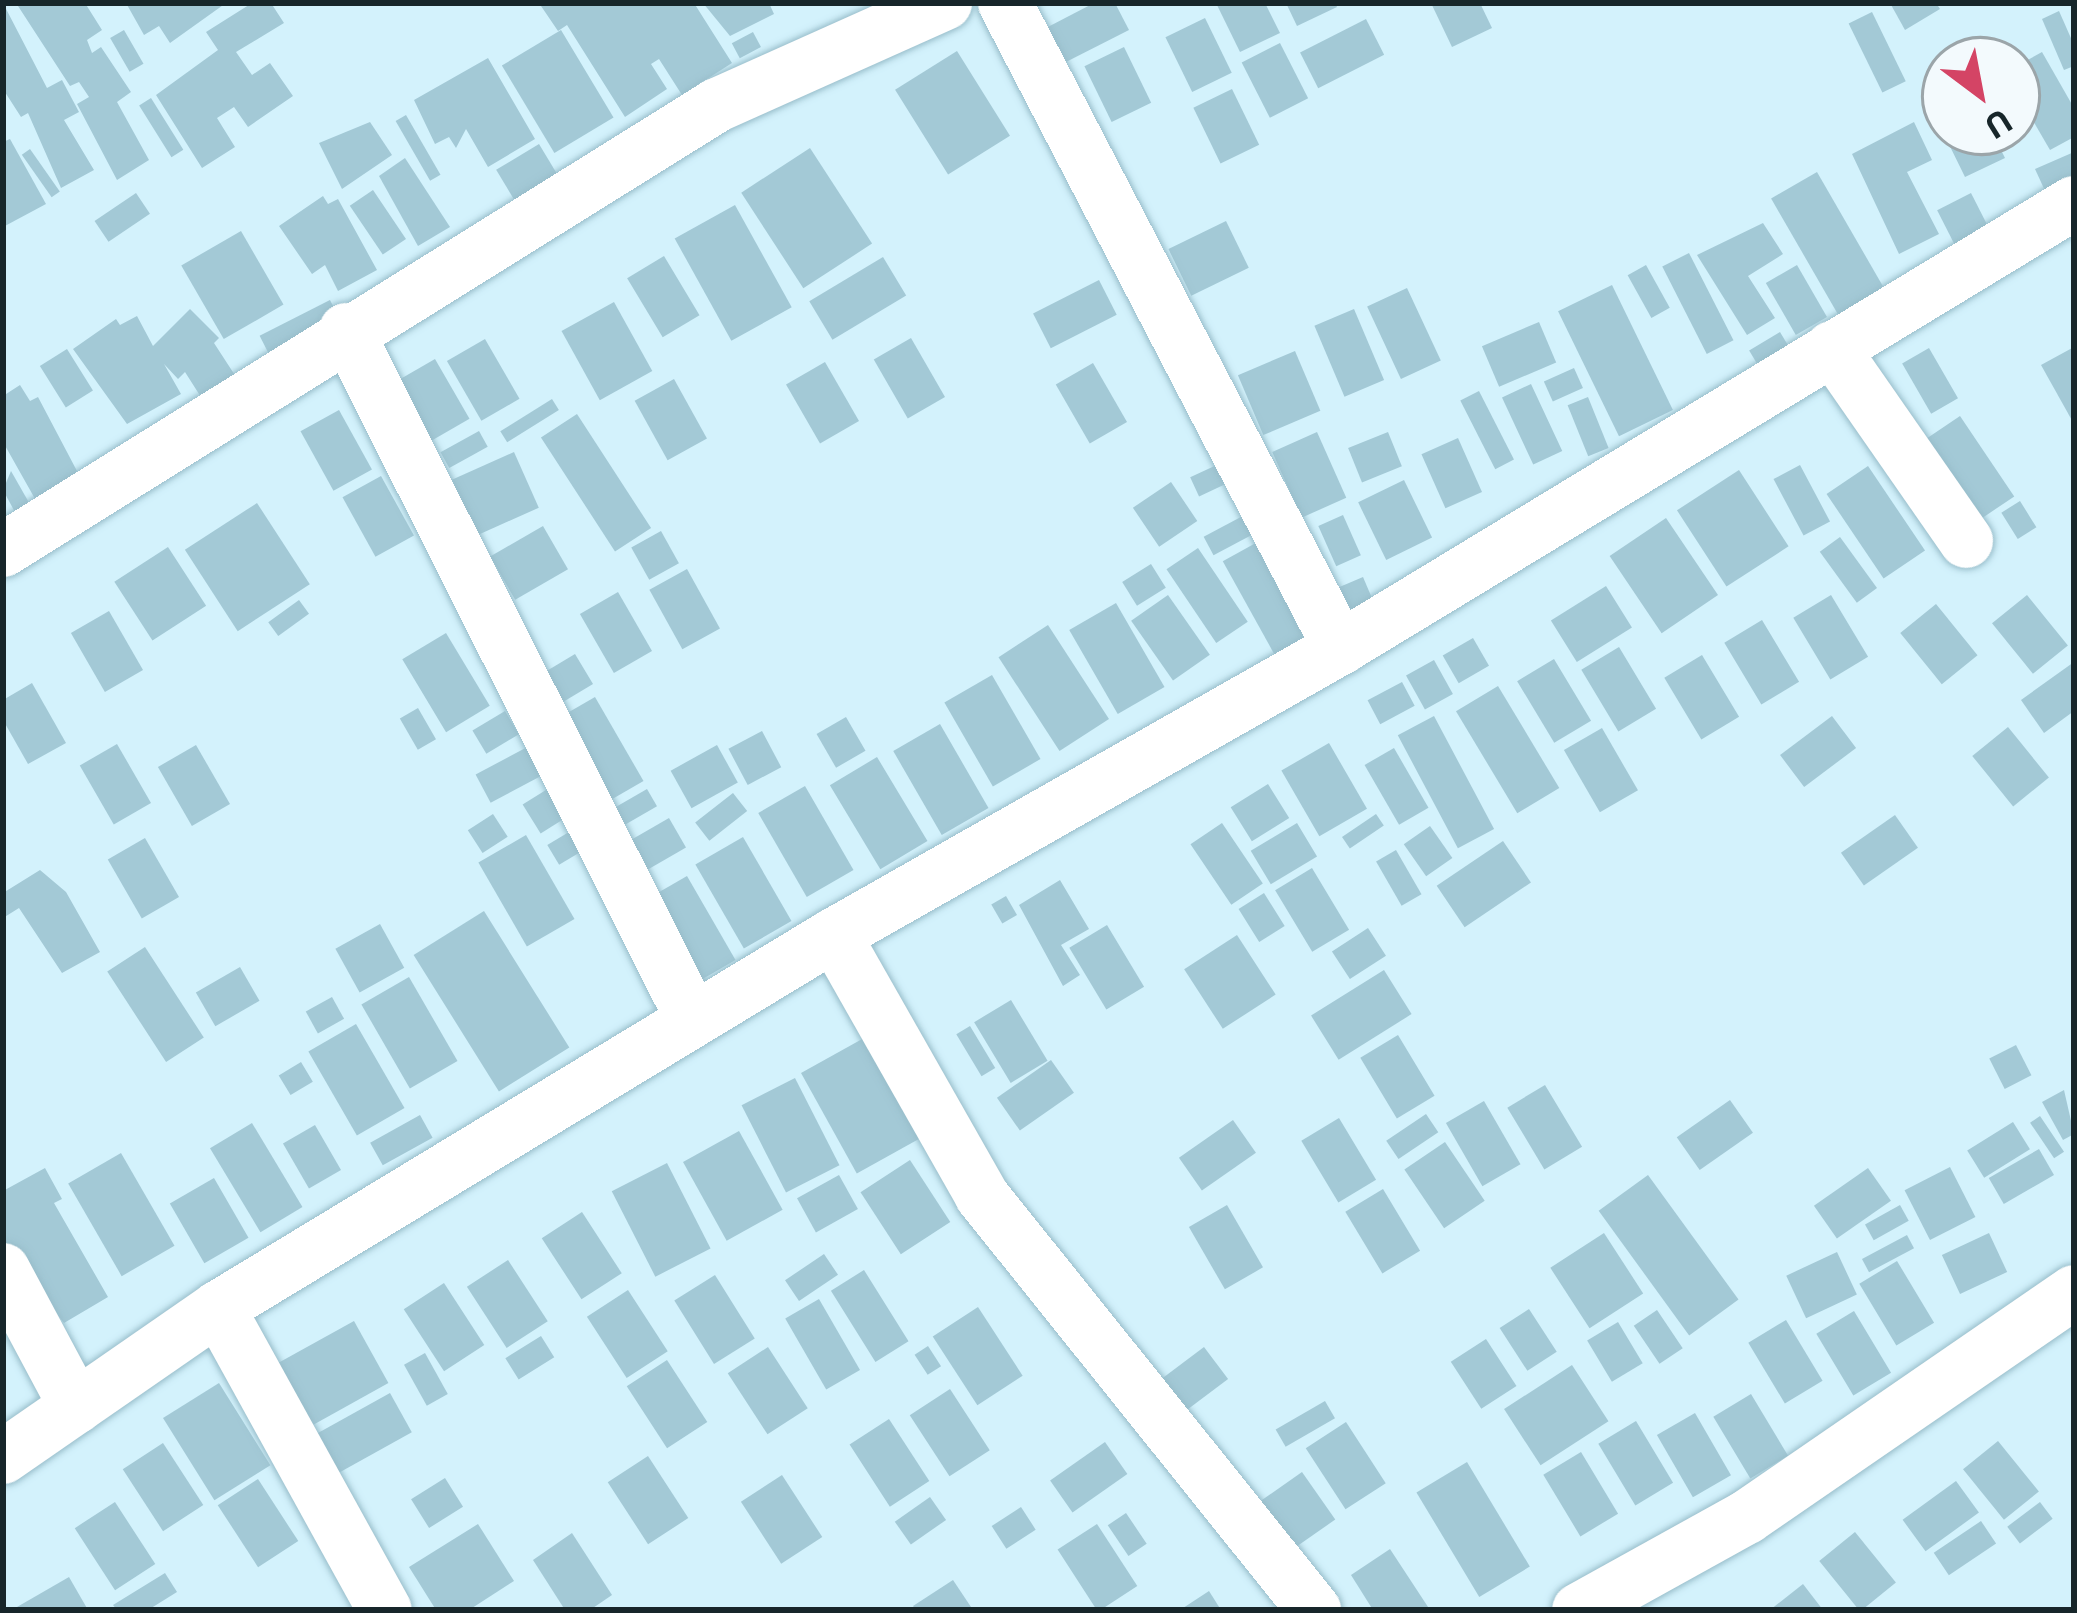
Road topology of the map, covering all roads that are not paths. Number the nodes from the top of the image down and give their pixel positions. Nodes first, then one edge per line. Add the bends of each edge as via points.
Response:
1 (945, 3) edge
2 (1005, 3) edge
3 (2074, 203) edge
4 (346, 330) junction
5 (1832, 348) junction
6 (1966, 541) dead end
7 (3, 550) edge
8 (1340, 648) junction
9 (834, 935) junction
10 (693, 1020) junction
11 (3, 1270) edge
12 (2074, 1292) edge
13 (218, 1307) junction
14 (76, 1407) junction
15 (3, 1457) edge
16 (385, 1610) edge
17 (1314, 1610) edge
18 (1580, 1610) edge

1 - 4 street via 717,105
2 - 8 street
3 - 5 street
4 - 7 street
4 - 10 street
5 - 6 street
5 - 8 street
8 - 9 street
9 - 10 street
9 - 17 street via 982,1196
10 - 13 street
11 - 14 street
12 - 18 street via 1747,1517
13 - 14 street
13 - 16 street
14 - 15 street

